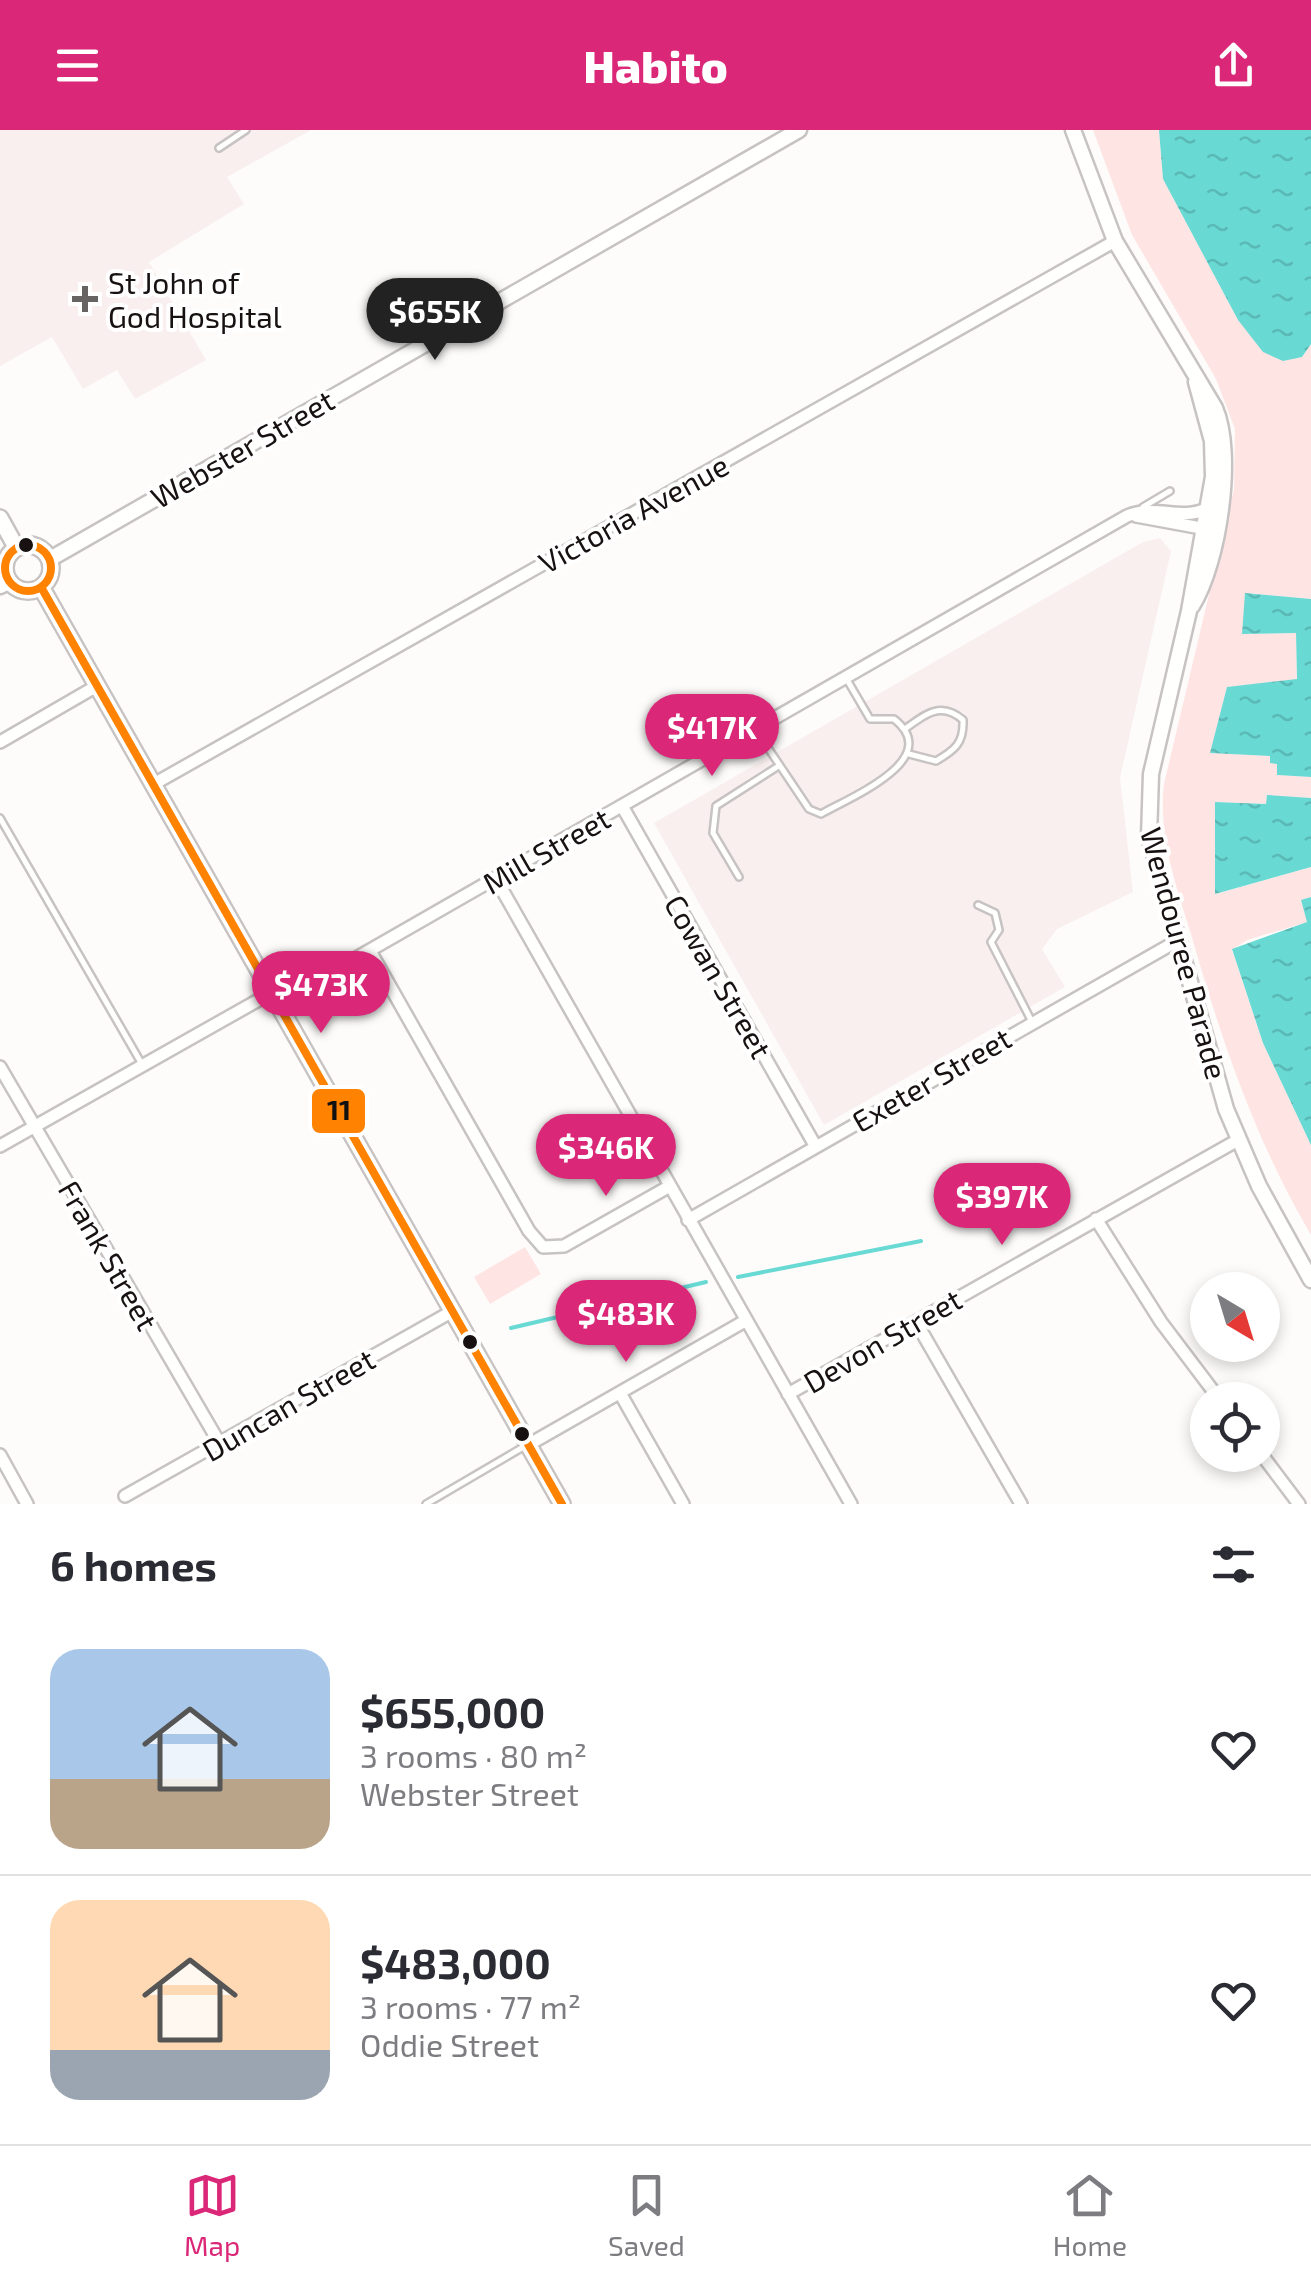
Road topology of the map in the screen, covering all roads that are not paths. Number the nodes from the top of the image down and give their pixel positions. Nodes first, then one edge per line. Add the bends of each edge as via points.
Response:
1 (246, 130) edge
2 (799, 130) edge
3 (1073, 130) edge
4 (219, 148) dead end
5 (1115, 242) junction
6 (1170, 492) dead end
7 (1212, 515) junction
8 (1127, 516) junction
9 (0, 518) edge
10 (1201, 528) junction
11 (16, 547) junction
12 (50, 559) junction
13 (4, 584) edge
14 (40, 588) junction
15 (1189, 610) junction
16 (846, 678) junction
17 (95, 687) junction
18 (905, 729) junction
19 (756, 730) junction
20 (0, 742) edge
21 (909, 754) junction
22 (777, 767) junction
23 (152, 785) junction
24 (622, 806) junction
25 (0, 818) edge
26 (739, 877) dead end
27 (496, 879) junction
28 (978, 906) dead end
29 (1176, 941) junction
30 (370, 951) junction
31 (273, 999) junction
32 (1031, 1020) junction
33 (0, 1066) edge
34 (143, 1066) junction
35 (34, 1127) junction
36 (1238, 1140) junction
37 (0, 1146) edge
38 (816, 1147) junction
39 (670, 1186) junction
40 (1096, 1219) junction
41 (688, 1220) junction
42 (1311, 1280) edge
43 (451, 1312) junction
44 (745, 1321) junction
45 (916, 1322) junction
46 (1206, 1382) edge
47 (620, 1393) junction
48 (788, 1394) junction
49 (220, 1444) junction
50 (528, 1445) junction
51 (0, 1455) edge
52 (1275, 1472) edge
53 (125, 1496) dead end
54 (427, 1503) edge
55 (28, 1504) edge
56 (562, 1504) edge
57 (683, 1504) edge
58 (851, 1504) edge
59 (1021, 1504) edge
60 (1299, 1504) edge

1 - 4 lane
2 - 12 street, Webster Street
3 - 5 street, Wendouree Parade
5 - 7 street, Wendouree Parade via 1196,382 1213,448
5 - 23 street, Victoria Avenue
6 - 8 lane
7 - 8 street, Mill Street via 1152,508
7 - 10 street
7 - 15 street, Wendouree Parade
8 - 10 street
8 - 16 street, Mill Street
9 - 11 main road
10 - 15 street, Wendouree Parade
11 - 12 main road via 39,547
11 - 13 main road via 5,563
12 - 14 main road via 50,575
13 - 14 main road
14 - 17 main road
15 - 29 street, Wendouree Parade via 1147,808
16 - 18 lane via 870,719 894,718
16 - 19 street, Mill Street
17 - 20 street
17 - 23 main road
18 - 21 lane
18 - 21 lane via 939,709 963,720 956,749 936,761
19 - 22 lane
19 - 24 street, Mill Street
21 - 22 lane via 821,814 801,803
22 - 26 lane via 716,806 713,833
23 - 31 main road
24 - 27 street, Mill Street
24 - 38 street, Cowan Street
25 - 34 lane
27 - 30 street, Mill Street
27 - 39 street
28 - 32 lane via 995,913 999,930 990,942
29 - 32 street, Exeter Street
29 - 36 street, Wendouree Parade
30 - 31 street, Mill Street
30 - 39 street via 529,1231 546,1248 564,1246
31 - 34 street, Mill Street
31 - 43 main road
32 - 38 street, Exeter Street
33 - 35 street, Frank Street
34 - 35 street, Mill Street
35 - 37 street, Mill Street
35 - 49 street, Frank Street
36 - 40 street, Devon Street
36 - 42 street, Wendouree Parade
38 - 41 street, Exeter Street
39 - 41 street
40 - 45 street, Devon Street
40 - 46 street
41 - 44 street
43 - 49 street, Duncan Street
43 - 50 main road
44 - 47 street
44 - 48 street
45 - 48 street, Devon Street
45 - 59 street
47 - 50 street
47 - 57 street
48 - 58 street
49 - 53 street, Duncan Street
50 - 54 lane
50 - 56 main road
51 - 55 street
52 - 60 street

